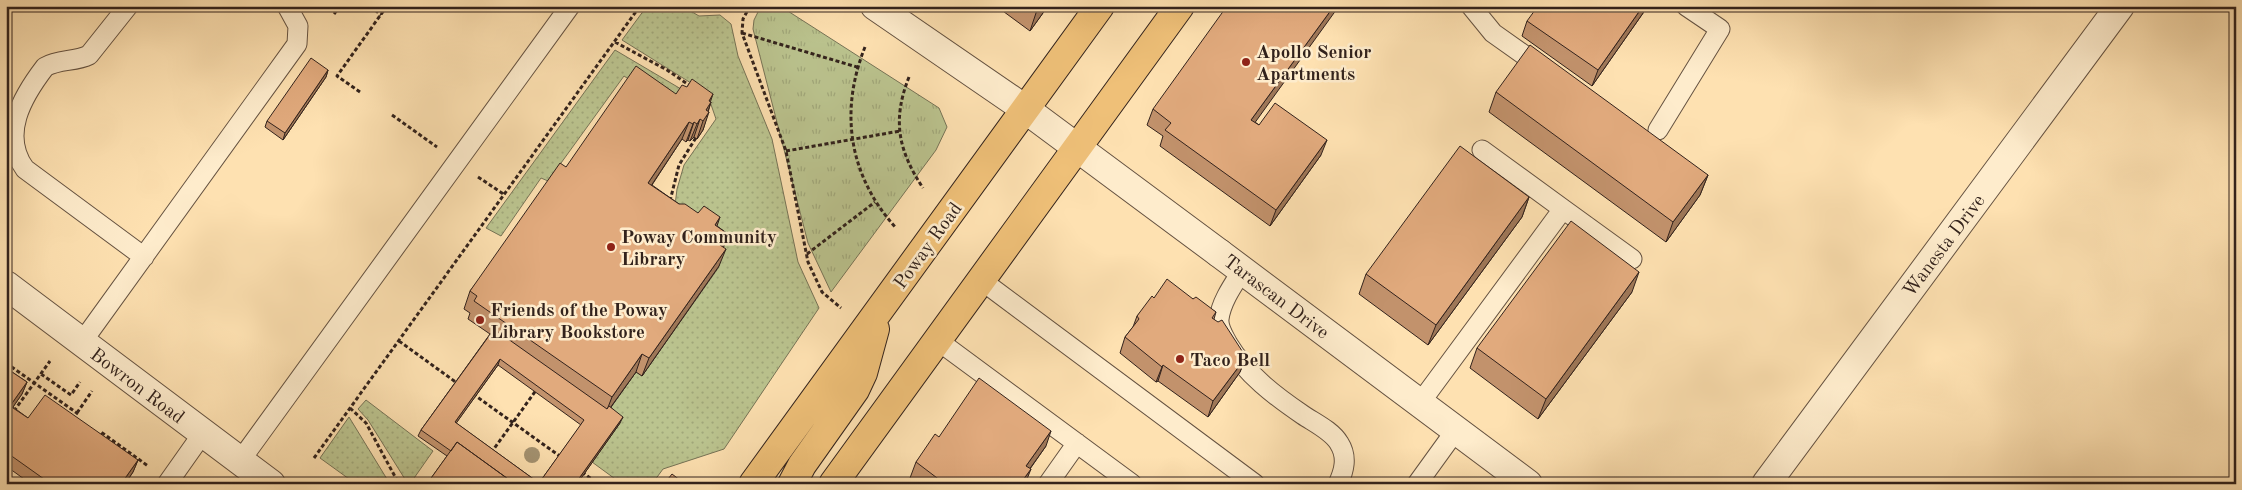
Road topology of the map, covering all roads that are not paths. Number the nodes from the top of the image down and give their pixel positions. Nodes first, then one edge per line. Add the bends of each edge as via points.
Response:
1 (128, 6) edge
2 (287, 6) edge
3 (570, 6) edge
4 (875, 6) edge
5 (1100, 6) edge
6 (1180, 6) edge
7 (1471, 6) edge
8 (1686, 6) edge
9 (2120, 6) edge
10 (1557, 78) edge
11 (1025, 109) junction
12 (1658, 130) dead end
13 (1077, 148) junction
14 (1482, 150) dead end
15 (1563, 209) junction
16 (144, 257) junction
17 (1632, 259) dead end
18 (1242, 271) junction
19 (981, 280) junction
20 (6, 285) edge
21 (879, 313) junction
22 (937, 340) junction
23 (82, 342) junction
24 (1420, 403) junction
25 (1456, 430) junction
26 (203, 434) junction
27 (1077, 443) junction
28 (240, 461) junction
29 (167, 484) edge
30 (271, 484) edge
31 (754, 484) edge
32 (792, 484) edge
33 (834, 484) edge
34 (1048, 484) edge
35 (1132, 484) edge
36 (1255, 484) edge
37 (1338, 484) edge
38 (1417, 484) edge
39 (1528, 484) edge
40 (1766, 484) edge

1 - 16 lane via 89,55 45,67 16,112 12,136 18,160 25,169
2 - 16 lane via 298,26 297,44
3 - 28 lane
4 - 11 street, Tarascan Drive
5 - 11 main road, Poway Road
6 - 13 main road
7 - 10 lane via 1493,33
8 - 12 lane via 1720,29
9 - 40 street, Wanesta Drive
11 - 13 street, Tarascan Drive
11 - 21 main road, Poway Road
13 - 18 street, Tarascan Drive
13 - 19 main road
14 - 15 lane
15 - 17 lane
15 - 24 lane
16 - 23 lane
18 - 24 street, Tarascan Drive
18 - 37 lane via 1226,298 1219,319 1221,331 1252,374 1339,443 1344,463
19 - 22 main road
19 - 36 lane
20 - 23 street, Bowron Road
21 - 31 main road, Poway Road
21 - 32 main road via 863,373 855,390
22 - 27 lane
22 - 33 main road
23 - 26 street, Bowron Road
24 - 25 street, Tarascan Drive
25 - 38 lane
25 - 39 street, Tarascan Drive
26 - 28 street, Bowron Road
26 - 29 lane
27 - 34 lane
27 - 35 lane
28 - 30 street, Bowron Road

